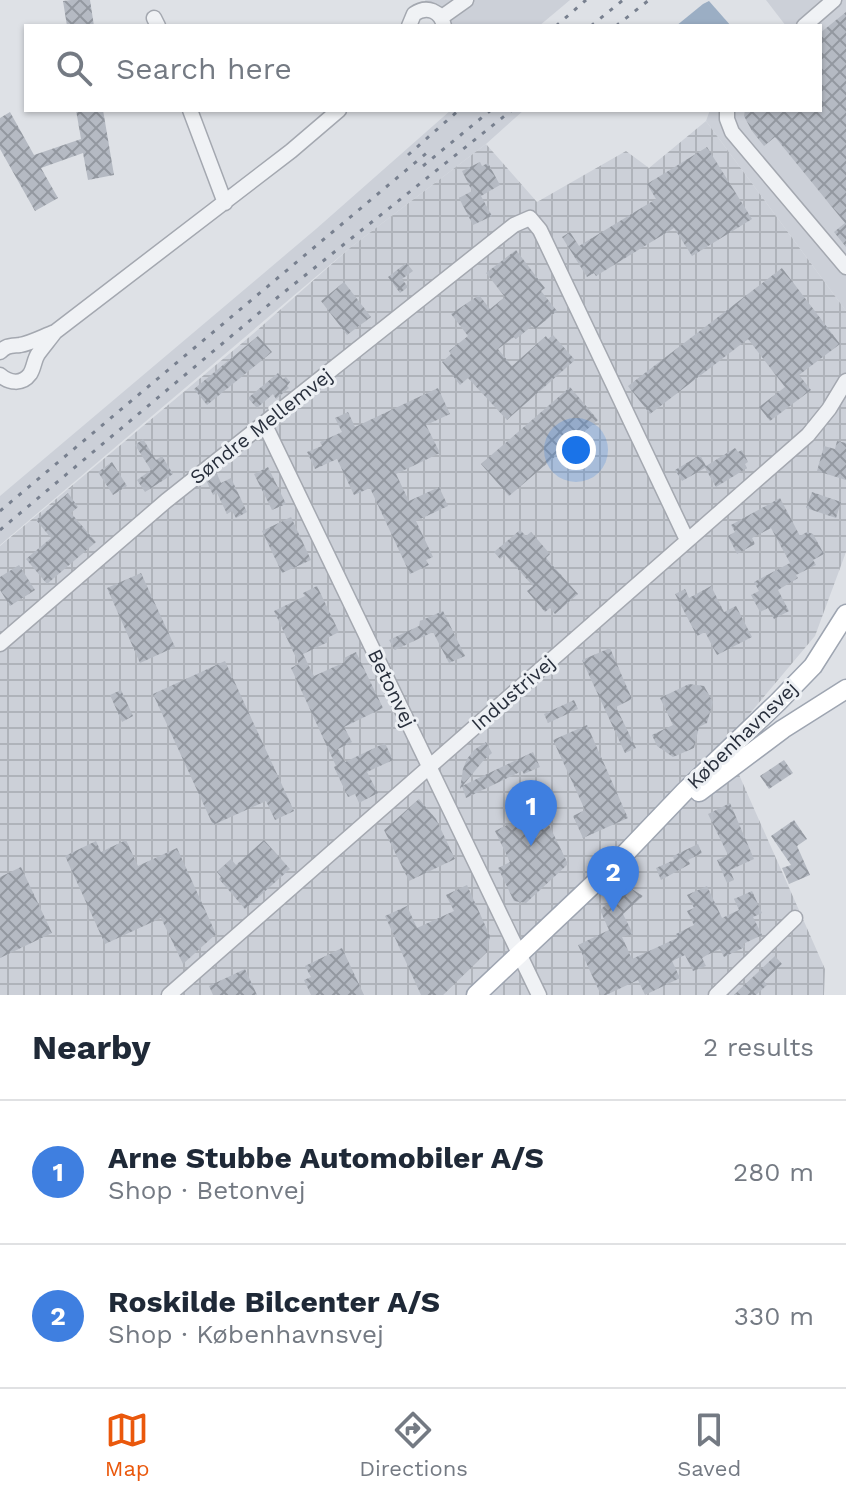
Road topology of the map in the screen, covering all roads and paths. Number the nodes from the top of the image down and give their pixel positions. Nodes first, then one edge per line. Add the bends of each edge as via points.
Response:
1 (466, 0) edge
2 (834, 0) edge
3 (416, 5) edge
4 (443, 22) edge
5 (410, 24) edge
6 (806, 24) edge
7 (191, 112) edge
8 (337, 112) edge
9 (727, 112) edge
10 (225, 203) junction
11 (846, 267) edge
12 (55, 332) junction
13 (0, 352) edge
14 (0, 375) edge
15 (846, 381) edge
16 (264, 423) junction
17 (687, 540) junction
18 (846, 614) edge
19 (0, 644) edge
20 (846, 689) edge
21 (429, 766) junction
22 (629, 850) junction
23 (795, 918) dead end
24 (519, 954) junction
25 (169, 995) edge
26 (476, 995) edge
27 (539, 995) edge
28 (716, 995) edge

1 - 4 street
2 - 6 street
3 - 4 street via 435,11
3 - 5 street
7 - 10 street
8 - 10 street
9 - 11 street via 732,132
10 - 12 street
12 - 13 street
12 - 14 street via 22,381
15 - 17 street, Industrivej via 808,435
16 - 17 street, Søndre Mellemvej via 514,225 530,218
16 - 19 street, Søndre Mellemvej
16 - 21 street, Betonvej
17 - 21 street, Industrivej
18 - 22 main road, Københavnsvej via 813,666
20 - 22 main road, Københavnsvej via 729,768
21 - 24 street, Betonvej
21 - 25 street, Industrivej
22 - 24 main road, Københavnsvej
23 - 28 street
24 - 26 main road, Københavnsvej
24 - 27 street, Betonvej

